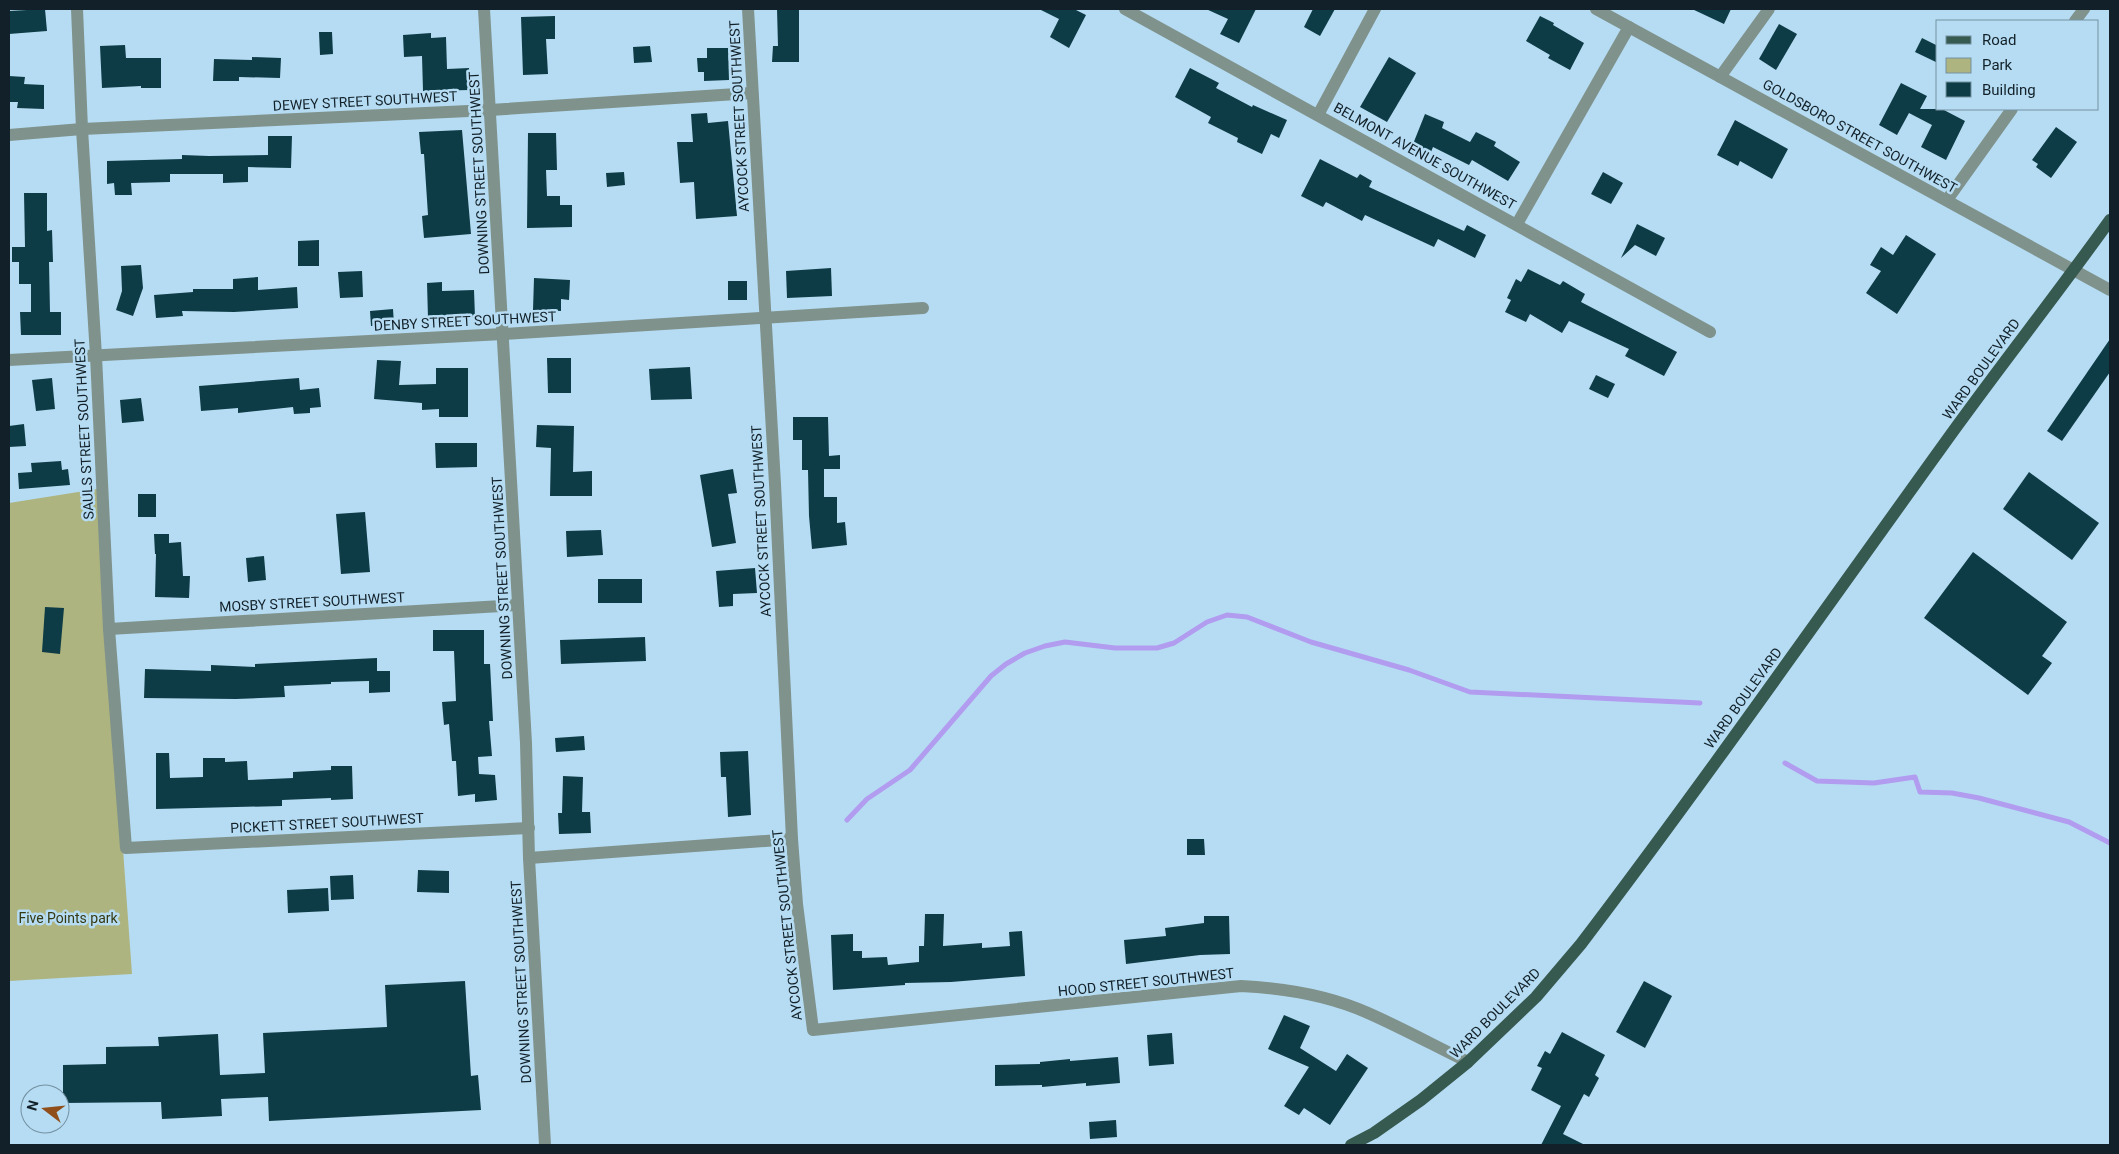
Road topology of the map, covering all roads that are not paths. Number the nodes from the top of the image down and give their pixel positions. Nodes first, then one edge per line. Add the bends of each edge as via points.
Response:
1 (77, 9) edge
2 (484, 9) edge
3 (748, 9) edge
4 (1125, 9) edge
5 (1375, 9) edge
6 (1596, 9) edge
7 (1770, 9) edge
8 (2084, 9) edge
9 (2076, 20) edge
10 (1629, 27) junction
11 (1720, 77) junction
12 (752, 93) junction
13 (490, 110) junction
14 (2011, 110) edge
15 (1318, 115) junction
16 (82, 129) junction
17 (9, 135) edge
18 (1947, 200) junction
19 (2110, 220) edge
20 (1517, 224) junction
21 (2074, 270) junction
22 (2110, 290) edge
23 (924, 308) dead end
24 (765, 317) junction
25 (1710, 332) dead end
26 (503, 334) junction
27 (96, 356) junction
28 (9, 360) edge
29 (518, 605) junction
30 (108, 629) junction
31 (529, 828) junction
32 (792, 839) junction
33 (126, 848) joint
34 (529, 858) junction
35 (812, 1030) joint
36 (1468, 1062) junction
37 (545, 1145) edge
38 (1351, 1145) edge

1 - 16 street, SAULS STREET SOUTHWEST
2 - 13 street, DOWNING STREET SOUTHWEST
3 - 12 street, AYCOCK STREET SOUTHWEST
4 - 15 street, BELMONT AVENUE SOUTHWEST
5 - 15 street
6 - 10 street, GOLDSBORO STREET SOUTHWEST
7 - 11 street
8 - 9 street
10 - 11 street, GOLDSBORO STREET SOUTHWEST
10 - 20 street
11 - 18 street, GOLDSBORO STREET SOUTHWEST
12 - 13 street, DEWEY STREET SOUTHWEST
12 - 24 street, AYCOCK STREET SOUTHWEST
13 - 16 street, DEWEY STREET SOUTHWEST
13 - 26 street, DOWNING STREET SOUTHWEST
14 - 18 street
15 - 20 street, BELMONT AVENUE SOUTHWEST
16 - 17 street, DEWEY STREET SOUTHWEST
16 - 27 street, SAULS STREET SOUTHWEST
18 - 21 street, GOLDSBORO STREET SOUTHWEST
19 - 21 main road, WARD BOULEVARD
20 - 25 street, BELMONT AVENUE SOUTHWEST
21 - 22 street, GOLDSBORO STREET SOUTHWEST
21 - 36 main road, WARD BOULEVARD via 2007,356 1581,944 1536,998
23 - 24 street, DENBY STREET SOUTHWEST
24 - 26 street, DENBY STREET SOUTHWEST
24 - 32 street, AYCOCK STREET SOUTHWEST
26 - 27 street, DENBY STREET SOUTHWEST
26 - 29 street, DOWNING STREET SOUTHWEST
27 - 28 street, DENBY STREET SOUTHWEST
27 - 30 street, SAULS STREET SOUTHWEST
29 - 30 street, MOSBY STREET SOUTHWEST
29 - 31 street, DOWNING STREET SOUTHWEST
30 - 33 street, SAULS STREET SOUTHWEST
31 - 33 street, PICKETT STREET SOUTHWEST
31 - 34 street, DOWNING STREET SOUTHWEST
32 - 34 street
32 - 35 street, AYCOCK STREET SOUTHWEST
34 - 37 street, DOWNING STREET SOUTHWEST
35 - 36 street, HOOD STREET SOUTHWEST via 1241,986 1326,999 1367,1012
36 - 38 main road, WARD BOULEVARD via 1421,1100

